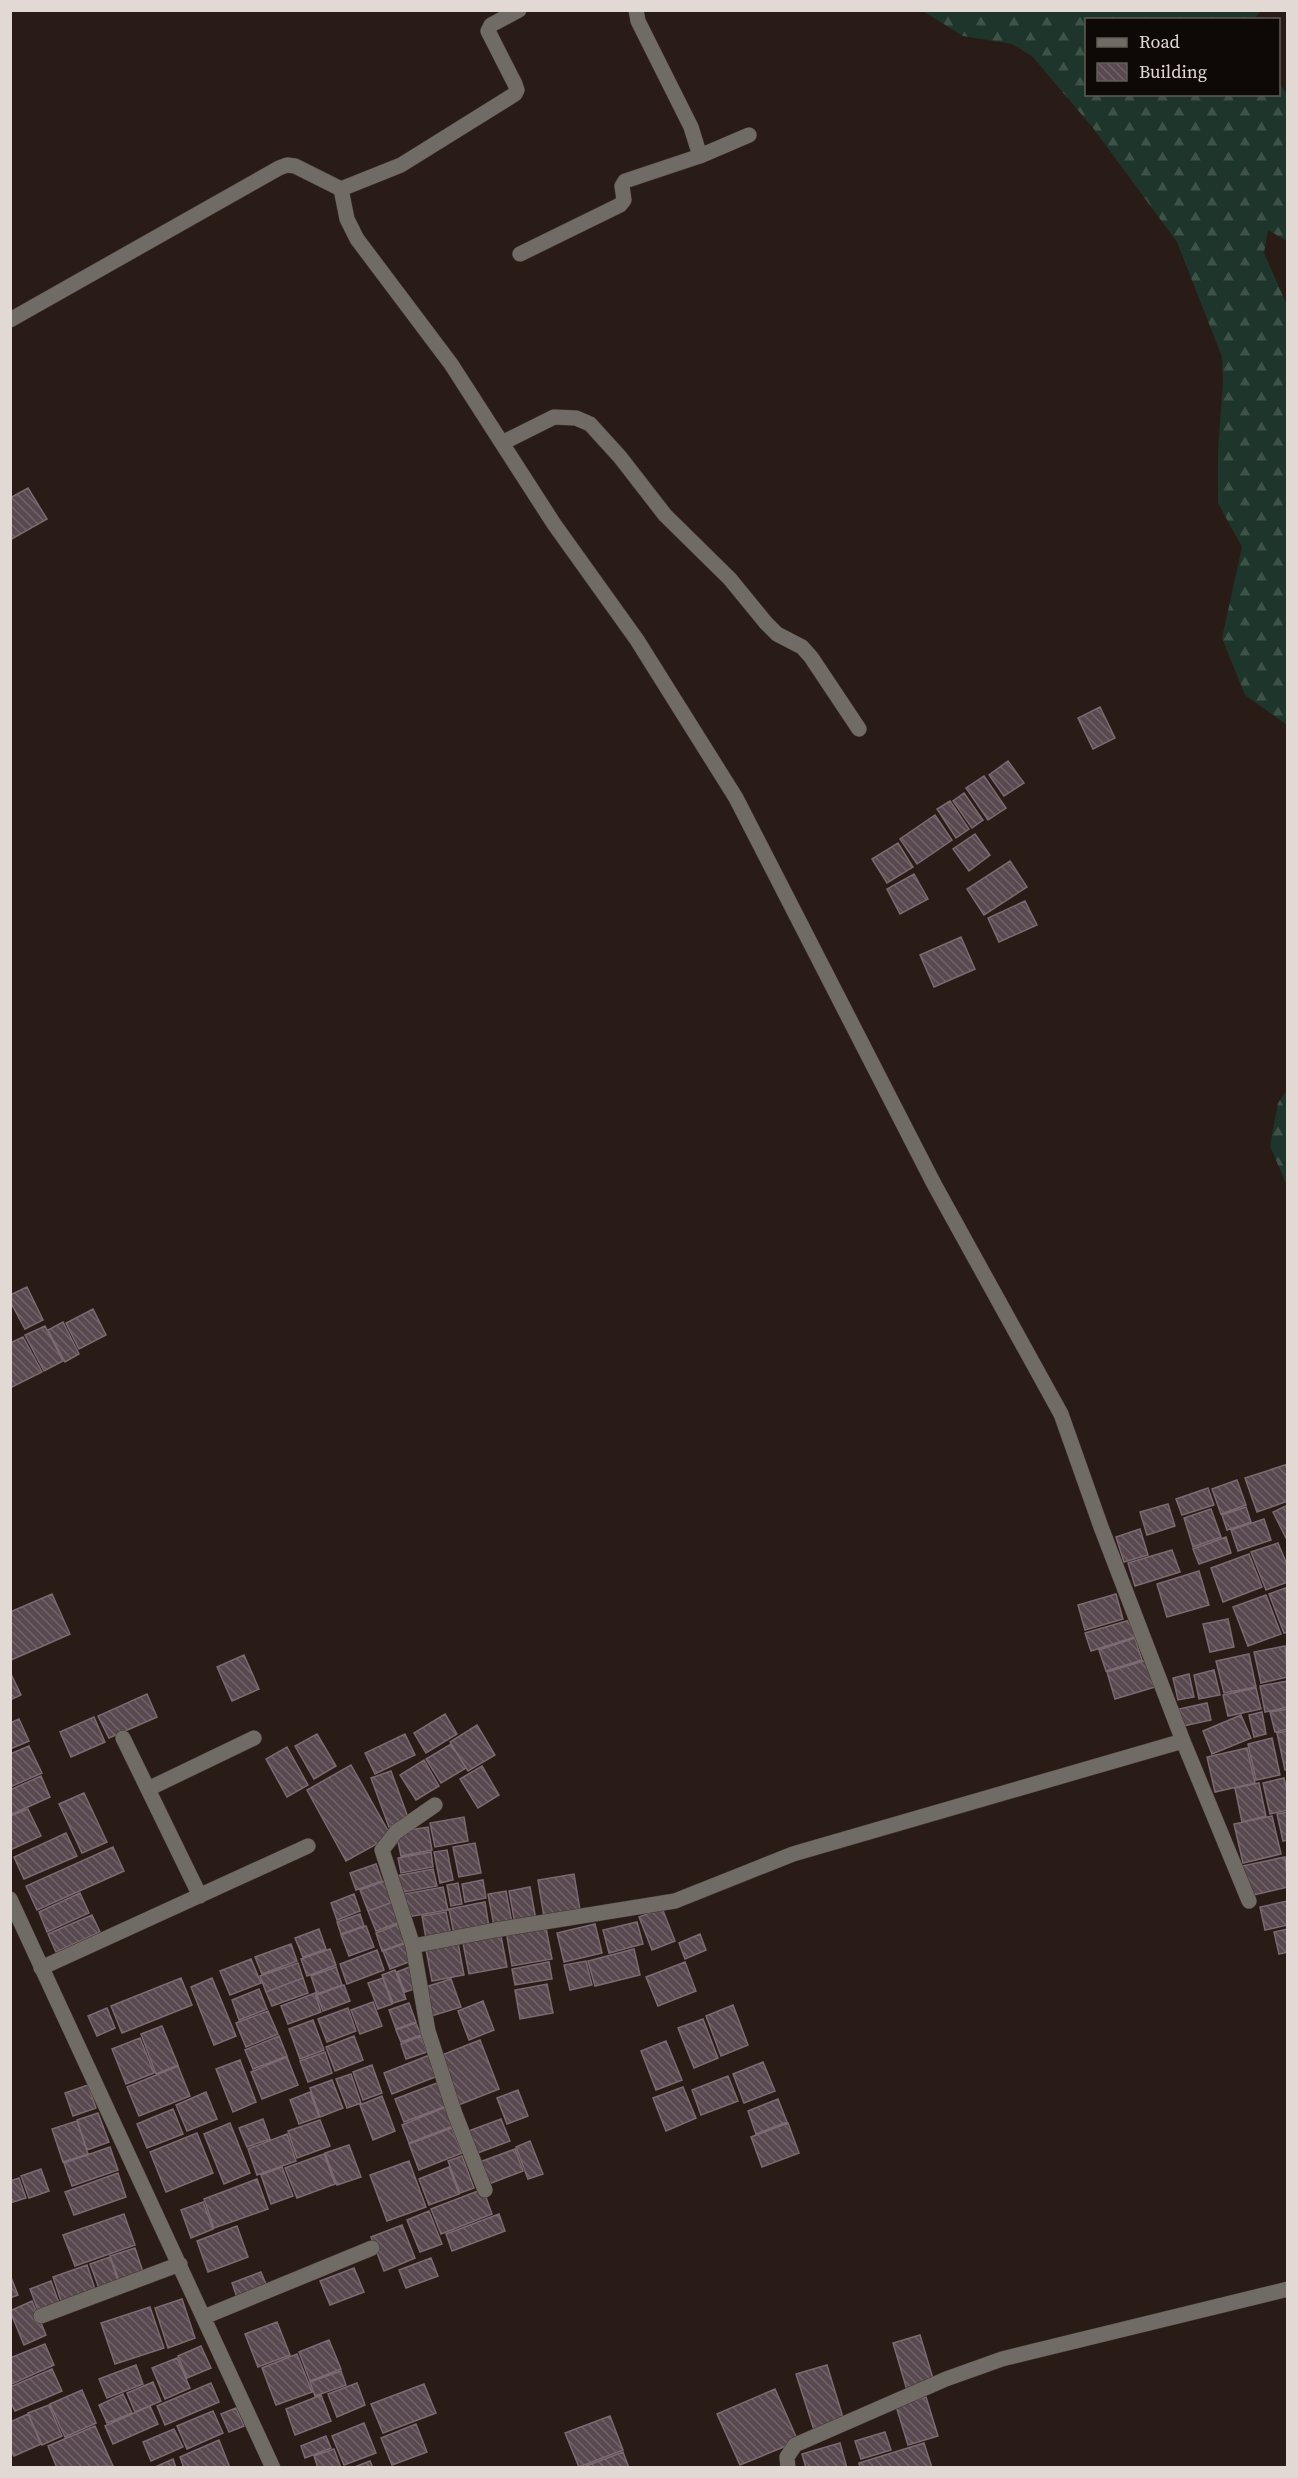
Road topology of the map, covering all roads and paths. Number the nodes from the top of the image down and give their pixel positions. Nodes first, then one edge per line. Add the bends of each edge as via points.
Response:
1 (519, 10) edge
2 (636, 10) edge
3 (749, 135) dead end
4 (700, 156) junction
5 (341, 189) junction
6 (520, 254) dead end
7 (10, 320) edge
8 (502, 443) junction
9 (860, 729) dead end
10 (123, 1738) dead end
11 (254, 1738) dead end
12 (1183, 1741) junction
13 (148, 1789) junction
14 (435, 1805) dead end
15 (308, 1846) dead end
16 (200, 1896) junction
17 (10, 1899) edge
18 (1249, 1901) dead end
19 (413, 1946) junction
20 (41, 1968) junction
21 (484, 2190) dead end
22 (372, 2248) dead end
23 (180, 2264) junction
24 (1287, 2289) edge
25 (41, 2316) dead end
26 (204, 2318) junction
27 (273, 2468) edge
28 (788, 2468) edge

1 - 5 street via 491,25 488,31 518,90 515,94 402,165
2 - 4 street via 691,127
3 - 4 street
4 - 6 street via 625,181 620,205
5 - 7 street via 295,166 279,168
5 - 8 street via 347,219 357,239 451,364
8 - 9 street via 554,417 576,418 590,424 665,515 730,579 766,623 811,657
8 - 12 street via 637,640 736,798 934,1184 1061,1414
10 - 13 street
11 - 13 street
12 - 18 street
12 - 19 street via 793,1854 675,1901
13 - 16 street
14 - 19 street via 396,1832 382,1850
15 - 16 street
16 - 20 street
17 - 20 street
19 - 21 street via 428,2031
20 - 23 street
22 - 26 street
23 - 25 street
23 - 26 street
24 - 28 street via 1002,2359 945,2379 795,2445 787,2457
26 - 27 street

